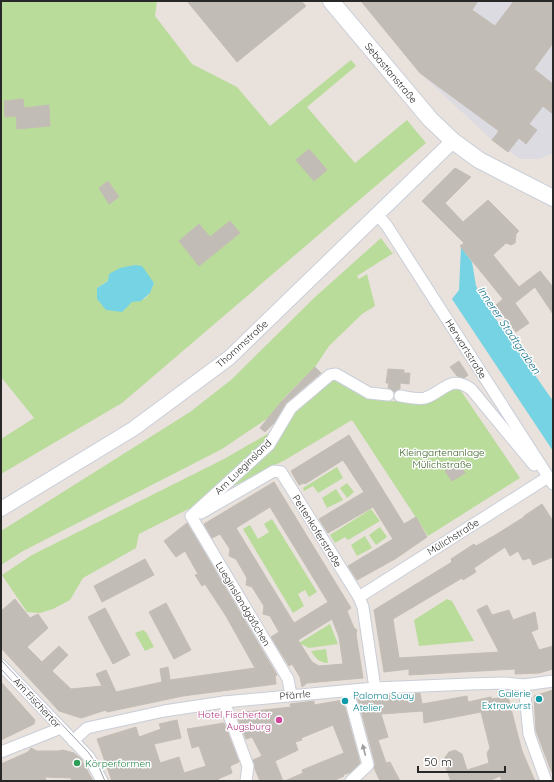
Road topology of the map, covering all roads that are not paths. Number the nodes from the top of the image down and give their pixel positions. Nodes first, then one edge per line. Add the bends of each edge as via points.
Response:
1 (332, 1) edge
2 (453, 141) junction
3 (553, 198) edge
4 (378, 215) junction
5 (388, 395) dead end
6 (400, 396) dead end
7 (549, 479) edge
8 (1, 509) edge
9 (191, 517) junction
10 (359, 597) junction
11 (1, 665) edge
12 (553, 681) edge
13 (524, 685) junction
14 (375, 688) junction
15 (348, 691) junction
16 (291, 695) junction
17 (224, 702) junction
18 (61, 728) junction
19 (73, 741) junction
20 (1, 752) edge
21 (102, 781) edge
22 (246, 781) edge
23 (351, 781) edge
24 (546, 781) edge

1 - 2 main road, Sebastianstraße via 430,119
2 - 3 main road, Sebastianstraße via 479,160
2 - 4 street, Thommstraße
4 - 7 street, Herwartstraße via 444,313
4 - 8 street, Thommstraße via 229,358 133,429
5 - 9 street, Am Lueginsland via 369,392 336,374 330,375 291,408 269,445
6 - 7 street via 425,398 456,382 463,383 471,389 535,467
7 - 10 street, Mülichstraße
9 - 10 street, Pettenkoferstraße via 274,471 281,472
9 - 16 street, Lueginslandgäßchen via 288,679
10 - 14 street, Pettenkoferstraße via 363,607
11 - 18 street, Am Fischertor
12 - 13 street, Pfärrle
13 - 14 street, Pfärrle via 504,683
13 - 24 street via 529,734
14 - 15 street, Pfärrle
15 - 16 street, Pfärrle
23 -> 15 street via 368,765
16 - 17 street, Pfärrle
17 - 19 street, Pfärrle via 164,711 87,728
17 - 22 street via 248,766
18 - 19 street, Am Fischertor
18 - 20 street
19 - 21 street, Am Fischertor via 92,762

